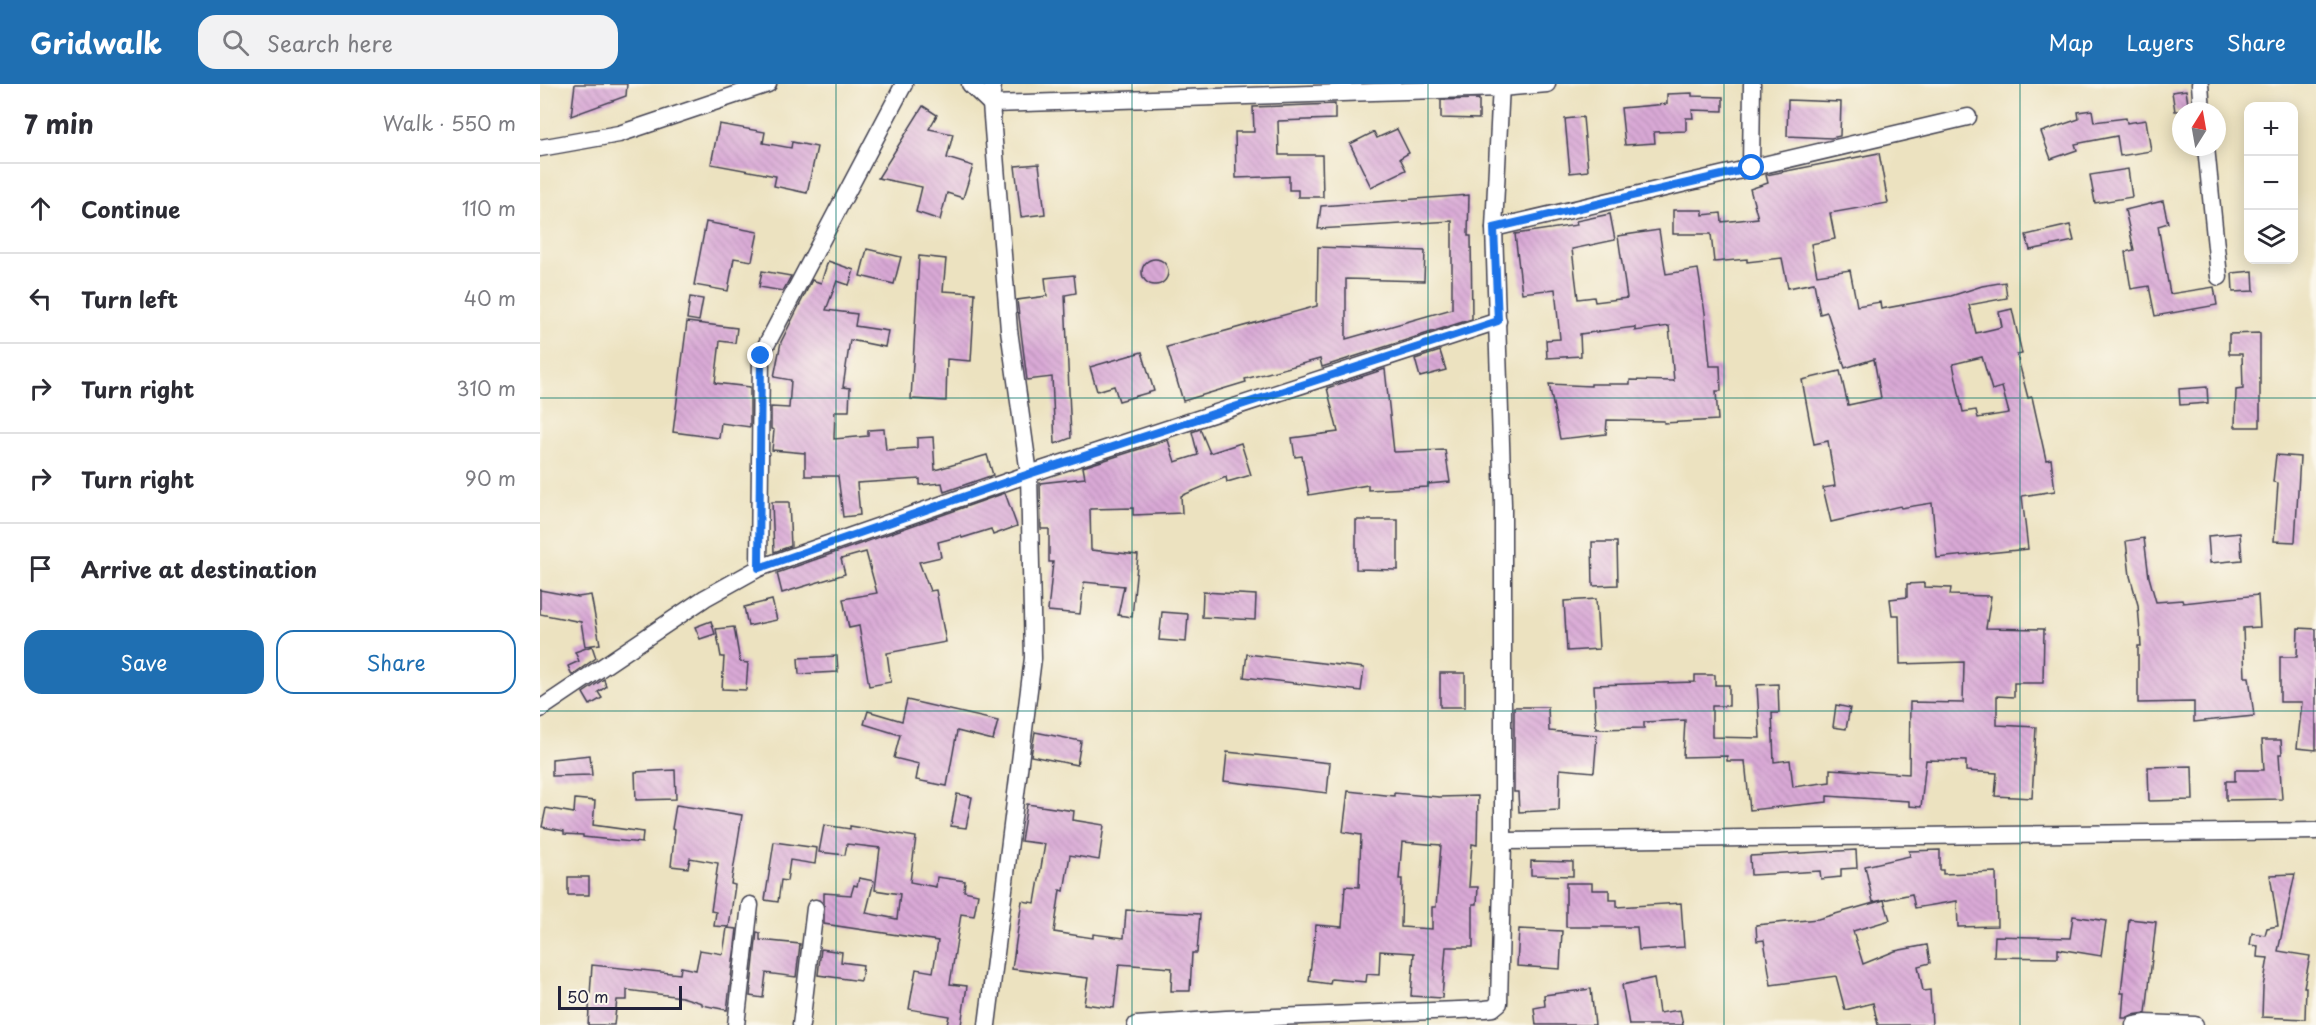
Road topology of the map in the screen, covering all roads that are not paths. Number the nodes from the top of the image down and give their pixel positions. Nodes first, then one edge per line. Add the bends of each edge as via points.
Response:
1 (768, 84) edge
2 (904, 84) edge
3 (970, 84) edge
4 (993, 84) edge
5 (1547, 84) edge
6 (1752, 84) edge
7 (2200, 84) edge
8 (1501, 86) edge
9 (2201, 102) edge
10 (991, 104) junction
11 (1968, 117) dead end
12 (540, 148) edge
13 (2207, 156) edge
14 (1752, 168) junction
15 (1494, 228) junction
16 (2219, 277) dead end
17 (1498, 321) junction
18 (1029, 474) junction
19 (759, 568) junction
20 (540, 709) edge
21 (2316, 831) edge
22 (1503, 841) junction
23 (750, 905) dead end
24 (816, 908) dead end
25 (736, 1025) edge
26 (801, 1025) edge
27 (987, 1025) edge
28 (1136, 1025) edge
29 (2134, 1025) edge
30 (2194, 1025) edge

1 - 12 street via 619,134
2 - 19 street via 761,356
3 - 10 street
4 - 10 street
5 - 8 street
6 - 14 street
7 - 9 street
8 - 10 street
8 - 15 street
10 - 18 street via 1009,330
11 - 14 street
13 - 16 street
14 - 15 street
15 - 17 street
17 - 18 street
17 - 22 street via 1503,504
18 - 19 street
18 - 27 street via 1033,658
19 - 20 street via 705,598
21 - 22 street
22 - 28 street via 1499,1003 1493,1008
23 - 25 street
24 - 26 street
29 - 30 street

